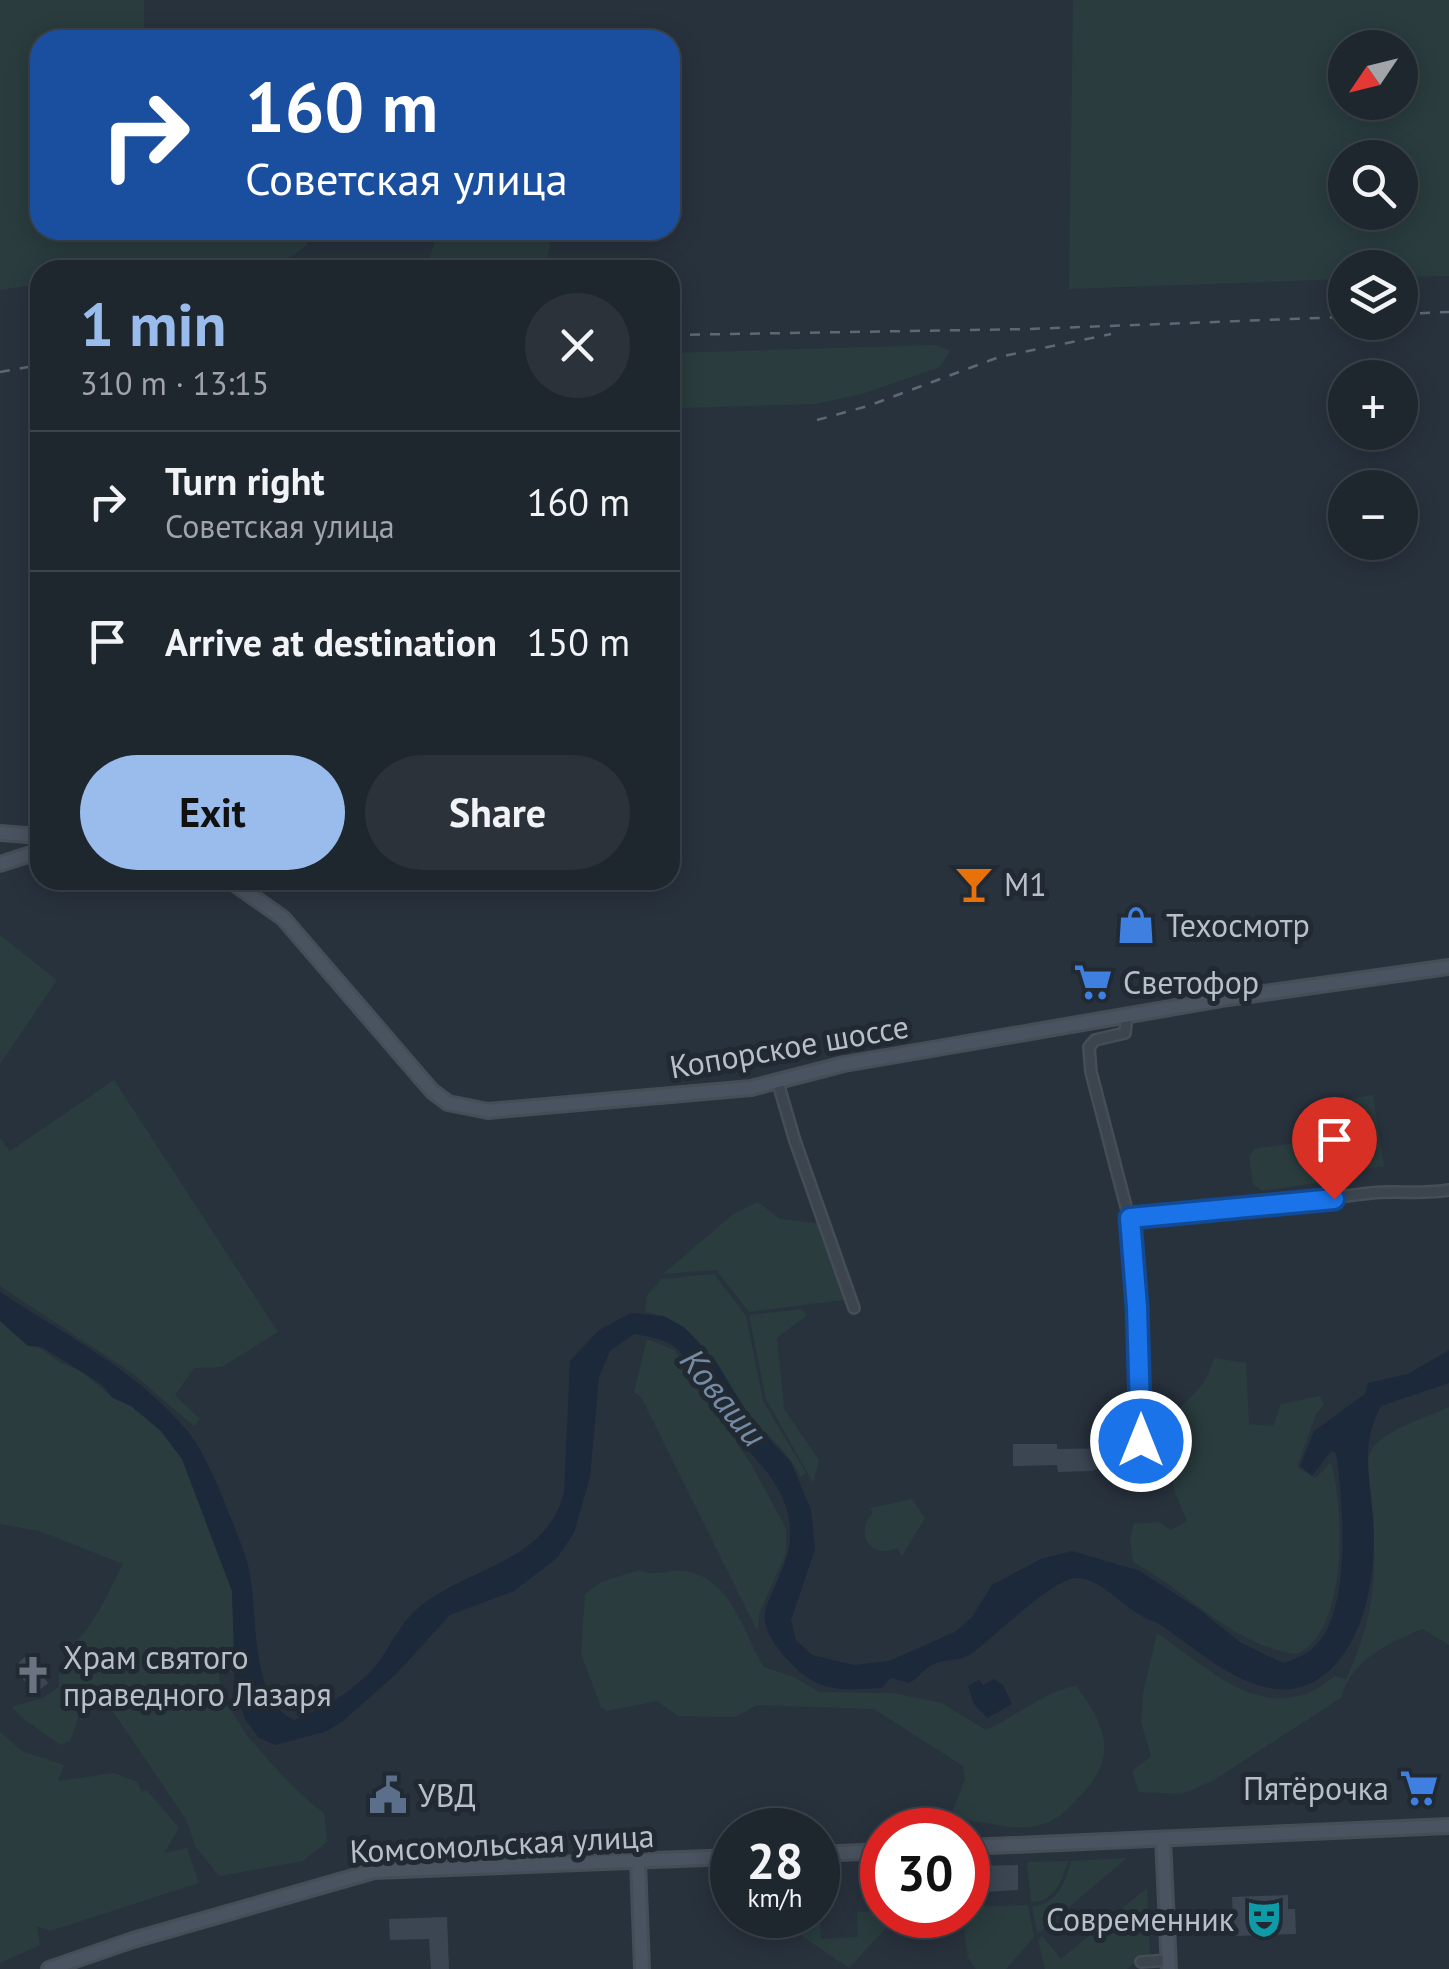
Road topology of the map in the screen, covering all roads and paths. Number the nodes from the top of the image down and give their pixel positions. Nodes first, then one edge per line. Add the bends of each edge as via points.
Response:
1 (0, 833) edge
2 (30, 835) edge
3 (30, 854) edge
4 (0, 864) edge
5 (243, 890) edge
6 (1449, 967) edge
7 (1128, 1016) junction
8 (778, 1082) junction
9 (1449, 1190) edge
10 (1130, 1218) junction
11 (854, 1308) dead end
12 (1140, 1463) dead end
13 (1449, 1826) edge
14 (1163, 1838) junction
15 (990, 1846) edge
16 (710, 1858) edge
17 (638, 1861) junction
18 (1141, 1962) dead end
19 (1168, 1964) edge
20 (49, 1969) edge
21 (642, 1969) edge

1 - 2 street
3 - 4 street
5 - 8 street, Копорское шоссе via 284,918 416,1074 458,1106 505,1110
6 - 7 street, Копорское шоссе
7 - 8 street, Копорское шоссе via 844,1064
7 - 10 street via 1125,1034 1095,1040 1088,1048
8 - 11 street
9 - 10 street
10 - 12 street
13 - 14 street
14 - 15 street
14 - 19 street
16 - 17 street, Комсомольская улица
17 - 20 street, Комсомольская улица via 374,1871
17 - 21 street
18 - 19 street

